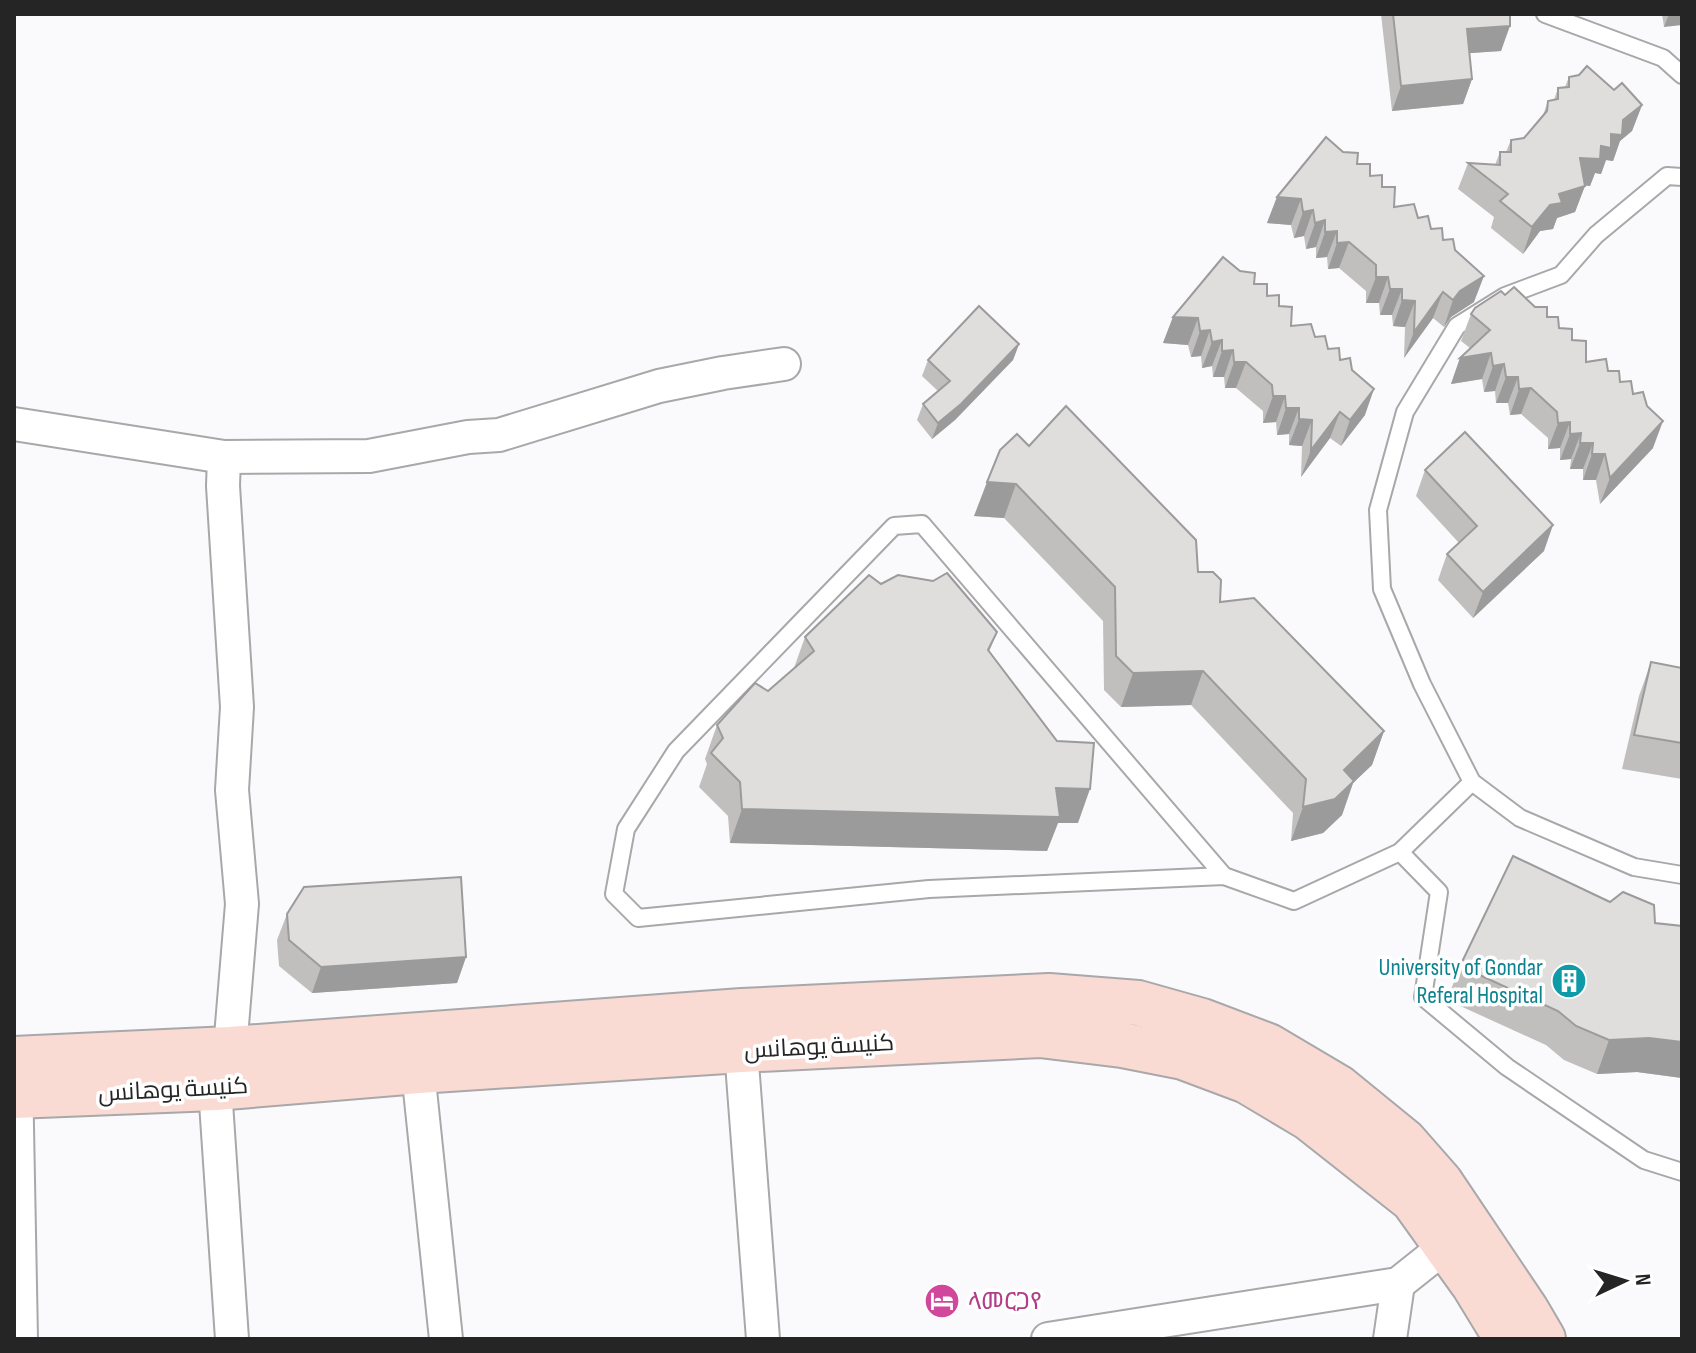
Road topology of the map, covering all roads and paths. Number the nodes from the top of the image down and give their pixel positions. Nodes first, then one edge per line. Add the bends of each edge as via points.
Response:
1 (1545, 14) edge
2 (1682, 75) edge
3 (1682, 177) edge
4 (784, 364) dead end
5 (14, 424) edge
6 (224, 457) junction
7 (1472, 782) junction
8 (1400, 852) junction
9 (1682, 875) edge
10 (1224, 876) junction
11 (1138, 1003) junction
12 (742, 1030) junction
13 (1122, 1045) junction
14 (222, 1068) junction
15 (418, 1071) junction
16 (15, 1078) edge
17 (1682, 1172) edge
18 (1459, 1237) junction
19 (1398, 1284) junction
20 (21, 1339) edge
21 (232, 1339) edge
22 (446, 1339) edge
23 (763, 1339) edge
24 (1048, 1339) edge
25 (1390, 1339) edge
26 (1507, 1339) edge
27 (1543, 1339) edge

1 - 2 lane via 1663,58
3 - 7 lane via 1667,176 1596,235 1561,275 1505,296 1457,326 1405,412 1378,510 1382,589
4 - 6 street via 659,386 499,435 369,456
5 - 6 street
6 - 14 street via 237,707 232,790 242,904
7 - 8 lane
7 - 9 lane via 1520,818 1634,867
8 - 10 lane via 1294,901
8 - 17 lane via 1439,892 1423,997 1507,1067 1632,1152
10 - 10 lane via 922,524 894,526 676,751 626,829 614,894 638,918 929,889
11 - 12 street via 1049,996
11 - 13 street
11 - 18 street via 1268,1046 1339,1088 1404,1141 1440,1182
12 - 13 street, كنيسة يوهانس via 1040,1035
12 - 14 street
12 - 15 street, كنيسة يوهانس
12 - 23 street
13 - 18 street, كنيسة يوهانس via 1183,1057 1247,1081 1309,1118
14 - 15 street, كنيسة يوهانس
14 - 16 street
14 - 21 street
15 - 22 street
16 - 20 street
18 - 19 street
18 - 26 street, كنيسة يوهانس via 1474,1285
18 - 27 street
19 - 24 street
19 - 25 street

